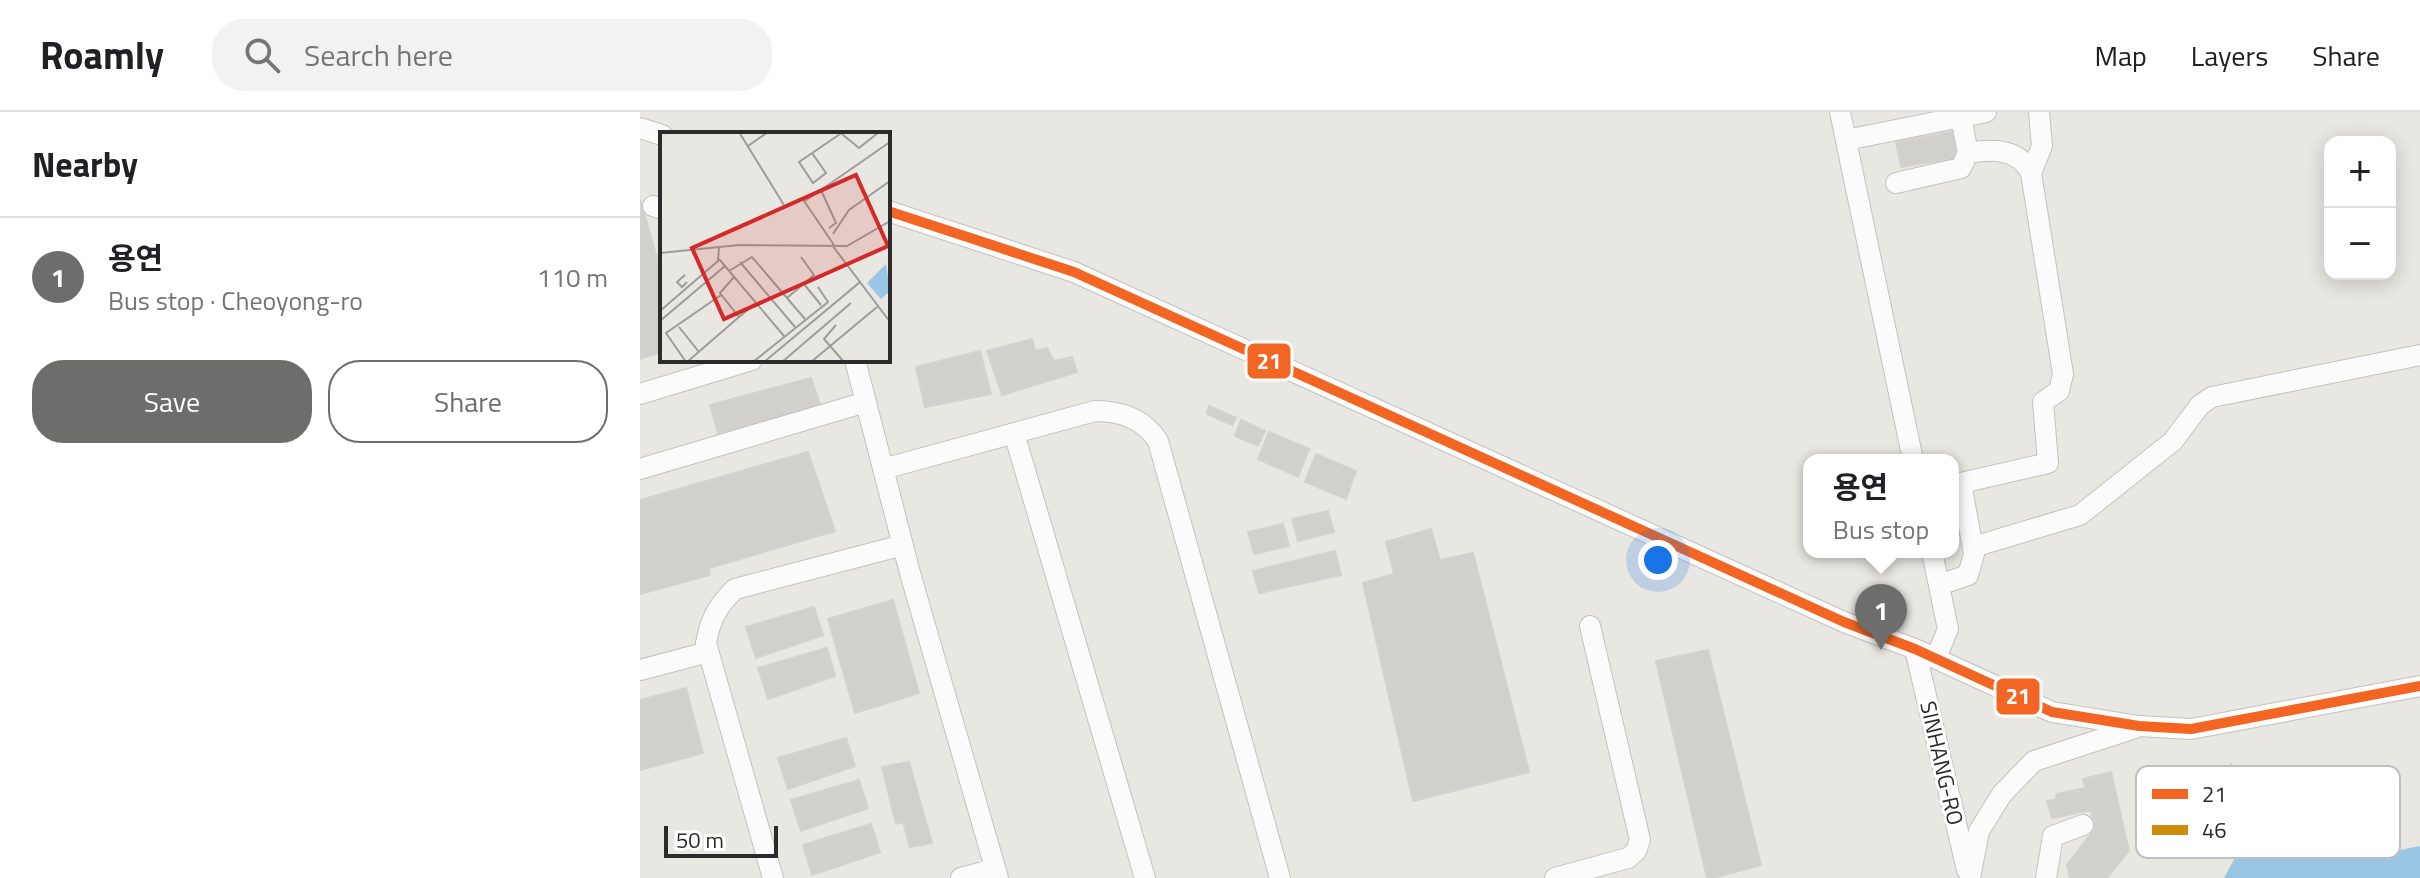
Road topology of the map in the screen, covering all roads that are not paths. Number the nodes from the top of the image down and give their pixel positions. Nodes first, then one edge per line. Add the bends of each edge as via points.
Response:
1 (1840, 112) edge
2 (1986, 112) edge
3 (2039, 112) edge
4 (1961, 117) junction
5 (640, 128) edge
6 (660, 134) edge
7 (1846, 140) junction
8 (1968, 153) junction
9 (2031, 173) junction
10 (1896, 183) dead end
11 (890, 212) edge
12 (2420, 355) edge
13 (745, 362) edge
14 (856, 362) edge
15 (640, 394) edge
16 (866, 402) junction
17 (1014, 433) junction
18 (1912, 454) edge
19 (640, 469) edge
20 (883, 469) junction
21 (1959, 484) edge
22 (1959, 492) edge
23 (903, 545) junction
24 (1973, 547) junction
25 (1933, 558) edge
26 (1939, 585) junction
27 (1590, 626) dead end
28 (1915, 649) junction
29 (708, 652) junction
30 (1936, 658) junction
31 (640, 670) edge
32 (2420, 686) edge
33 (2139, 726) junction
34 (2083, 825) dead end
35 (997, 873) edge
36 (773, 878) edge
37 (961, 878) edge
38 (1145, 878) edge
39 (1280, 878) edge
40 (1555, 878) edge
41 (1969, 878) edge
42 (2046, 878) edge

1 - 7 street
2 - 4 street
3 - 9 street via 2042,146
4 - 7 street
4 - 8 street
5 - 6 street
7 - 18 street
8 - 9 street via 1994,148 2027,164
8 - 10 street via 1961,168
9 - 21 street via 2063,374 2059,391 2043,402 2048,463
11 - 28 street via 1074,272 1844,622
12 - 24 street via 2212,397 2173,441 2080,515
13 - 15 street
14 - 16 street
16 - 19 street
16 - 20 street
17 - 20 street
17 - 38 street
17 - 39 street via 1105,411 1140,421 1158,441
20 - 23 street
22 - 24 street
23 - 29 street via 735,589 709,625
23 - 35 street
24 - 26 street via 1968,575
25 - 26 street
26 - 30 street via 1948,629
27 - 40 street via 1640,840 1628,858
28 - 30 street
28 - 41 street, SINHANG-RO
29 - 31 street
29 - 36 street
30 - 33 street via 2052,712
32 - 33 street via 2191,729
33 - 41 street via 2034,761 2002,794 1979,831
34 - 42 street via 2053,836
35 - 37 street

